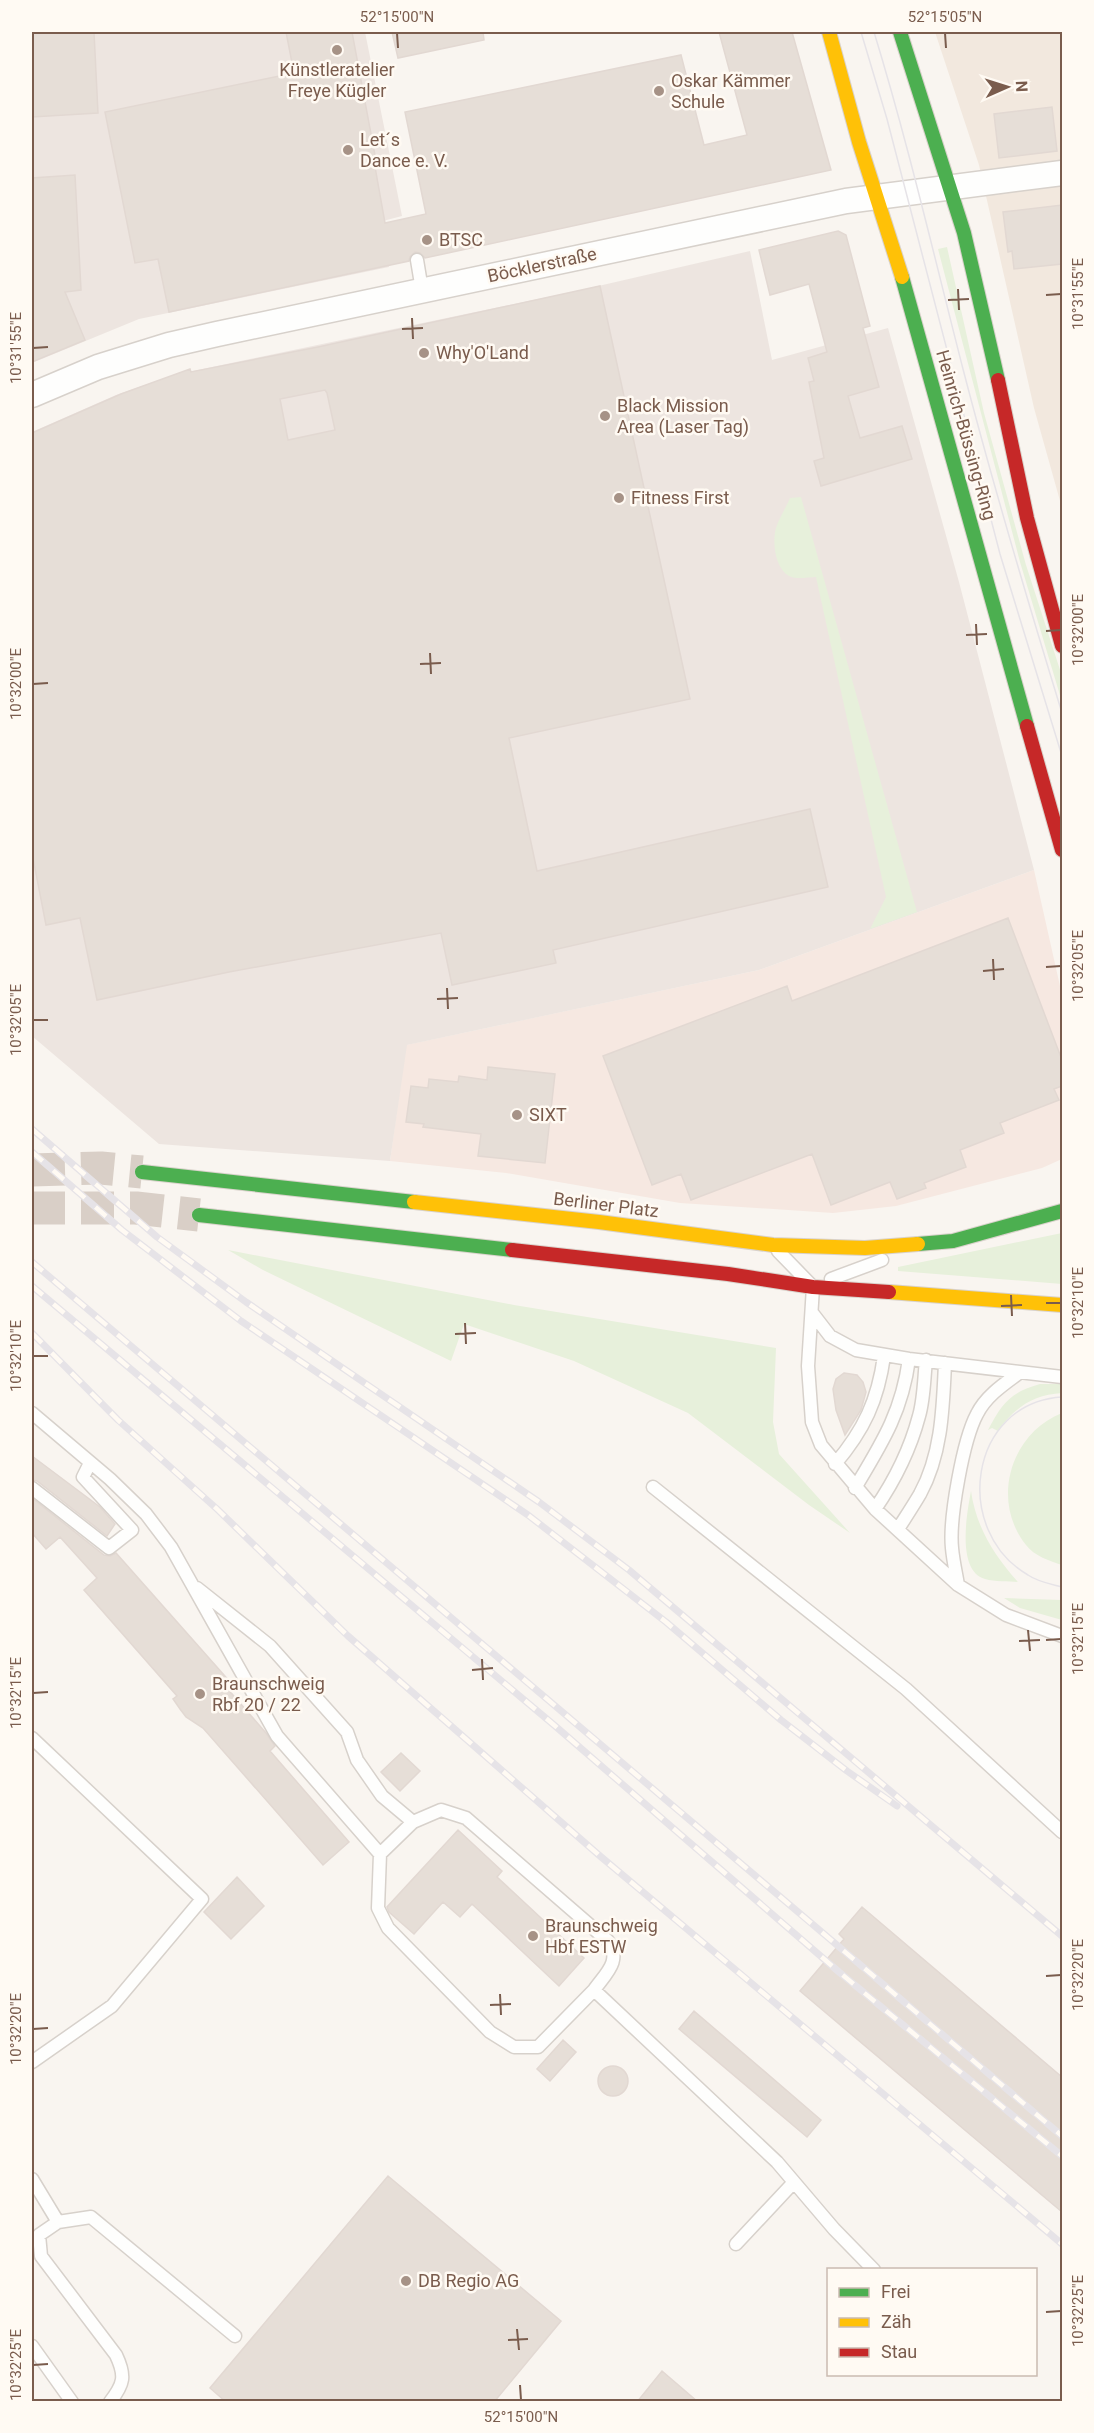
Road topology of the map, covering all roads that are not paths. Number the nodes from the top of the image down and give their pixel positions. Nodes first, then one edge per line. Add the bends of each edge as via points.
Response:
1 (829, 32) edge
2 (900, 32) edge
3 (1062, 173) edge
4 (951, 188) junction
5 (878, 197) junction
6 (417, 260) dead end
7 (422, 290) junction
8 (32, 395) edge
9 (1062, 646) edge
10 (1062, 850) edge
11 (142, 1172) tunnel mouth
12 (1062, 1212) edge
13 (199, 1215) tunnel mouth
14 (952, 1241) junction
15 (773, 1245) junction
16 (813, 1287) junction
17 (1062, 1305) edge
18 (813, 1314) junction
19 (884, 1356) junction
20 (909, 1359) junction
21 (927, 1360) junction
22 (945, 1363) junction
23 (1019, 1372) junction
24 (1062, 1377) edge
25 (32, 1413) edge
26 (90, 1463) junction
27 (835, 1464) junction
28 (653, 1487) dead end
29 (32, 1488) edge
30 (855, 1488) junction
31 (875, 1509) junction
32 (898, 1529) junction
33 (190, 1583) junction
34 (958, 1585) junction
35 (1042, 1630) junction
36 (1062, 1631) edge
37 (1062, 1636) edge
38 (32, 1738) edge
39 (413, 1822) junction
40 (1062, 1833) edge
41 (380, 1854) junction
42 (594, 1990) junction
43 (32, 2062) edge
44 (32, 2179) edge
45 (794, 2182) junction
46 (58, 2222) junction
47 (736, 2244) dead end
48 (871, 2268) edge
49 (236, 2336) dead end
50 (32, 2346) edge
51 (72, 2402) edge
52 (110, 2402) edge

1 - 5 main road, Heinrich-Büssing-Ring
2 - 4 main road, Heinrich-Büssing-Ring
3 - 4 street, Böcklerstraße
4 - 5 street, Böcklerstraße
4 - 9 main road, Heinrich-Büssing-Ring via 981,301 1032,542
5 - 7 street, Böcklerstraße
5 - 10 main road, Heinrich-Büssing-Ring
6 - 7 lane
7 - 8 street, Böcklerstraße via 169,345 98,367
11 - 15 main road, Berliner Platz
12 - 14 main road, Berliner Platz
13 - 16 main road via 728,1274
14 - 15 main road, Berliner Platz via 865,1248
14 - 16 lane via 865,1265
15 - 16 lane
16 - 17 main road
16 - 18 lane
18 - 19 lane via 830,1336 856,1350
18 - 27 lane via 808,1366 812,1422 820,1445
19 - 20 lane
19 - 27 lane via 880,1385 867,1418
20 - 21 lane
20 - 30 lane via 900,1406
21 - 22 lane
21 - 31 lane via 920,1415 911,1442 894,1482
22 - 23 lane
22 - 32 lane via 942,1418 931,1468
23 - 24 lane
23 - 34 lane via 992,1394 977,1413 965,1445 951,1547
25 - 26 lane
26 - 29 lane via 83,1477 132,1530 109,1548
26 - 33 lane via 146,1514 171,1547
27 - 30 lane
28 - 40 lane via 906,1689
30 - 31 lane
31 - 32 lane
32 - 34 lane
33 - 39 lane via 270,1646 347,1732 357,1760 382,1796
33 - 41 lane via 277,1736
34 - 35 lane
35 - 36 lane
35 - 37 lane
38 - 43 lane via 202,1899 112,2007
39 - 41 lane
39 - 42 lane via 441,1810 466,1818 608,1941 615,1950 615,1959
41 - 42 lane via 378,1908 388,1928 490,2032 514,2047 538,2047
42 - 45 lane
44 - 46 lane
45 - 47 lane
45 - 48 lane
46 - 49 lane via 91,2217
46 - 52 lane via 39,2235 41,2256 122,2366 120,2389
50 - 51 lane

